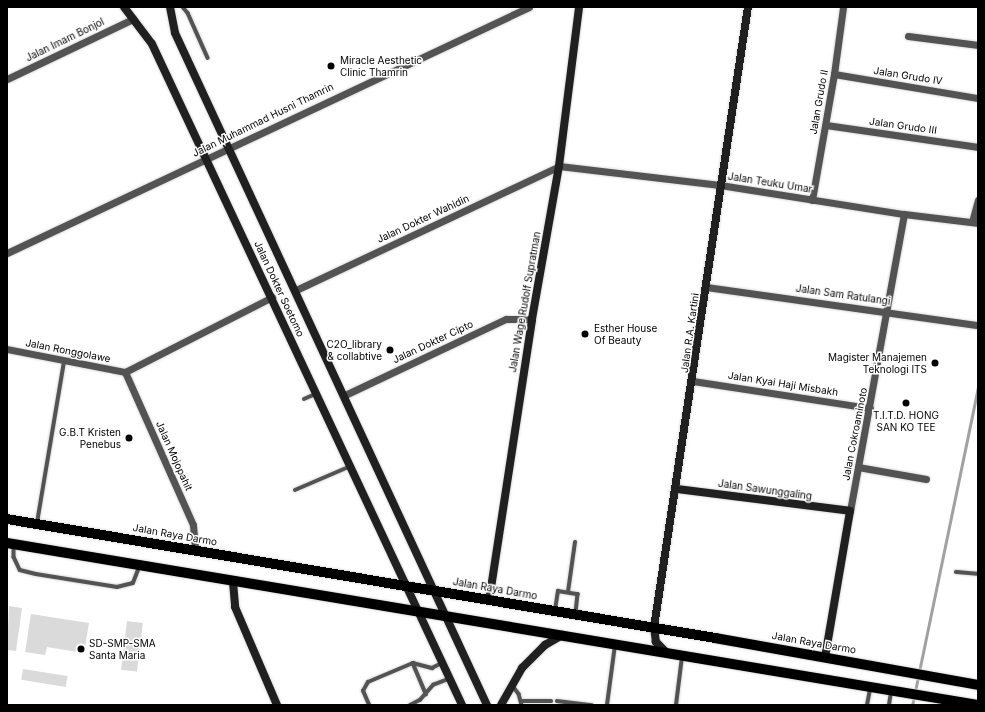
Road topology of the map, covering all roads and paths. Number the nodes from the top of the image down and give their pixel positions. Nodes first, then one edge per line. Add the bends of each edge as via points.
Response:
1 (124, 7) edge
2 (170, 7) edge
3 (183, 7) edge
4 (529, 7) edge
5 (580, 7) edge
6 (748, 7) edge
7 (843, 7) edge
8 (133, 19) junction
9 (908, 36) dead end
10 (978, 45) edge
11 (208, 58) dead end
12 (834, 74) junction
13 (7, 79) edge
14 (978, 98) edge
15 (826, 125) junction
16 (978, 147) edge
17 (228, 148) junction
18 (207, 159) junction
19 (559, 166) junction
20 (720, 185) junction
21 (812, 200) junction
22 (978, 200) edge
23 (904, 214) junction
24 (975, 222) edge
25 (7, 253) edge
26 (706, 287) junction
27 (296, 290) junction
28 (272, 297) junction
29 (887, 311) junction
30 (532, 319) junction
31 (977, 325) edge
32 (7, 350) edge
33 (64, 362) junction
34 (125, 372) junction
35 (693, 381) junction
36 (317, 393) junction
37 (345, 395) junction
38 (304, 399) dead end
39 (870, 408) junction
40 (352, 465) junction
41 (858, 467) junction
42 (926, 479) dead end
43 (677, 488) junction
44 (295, 490) dead end
45 (850, 511) junction
46 (7, 519) edge
47 (36, 524) junction
48 (575, 542) dead end
49 (10, 543) edge
50 (195, 550) junction
51 (139, 566) junction
52 (956, 572) dead end
53 (978, 574) edge
54 (233, 582) junction
55 (406, 585) junction
56 (432, 590) junction
57 (568, 592) junction
58 (489, 600) junction
59 (419, 612) junction
60 (555, 612) junction
61 (576, 615) junction
62 (445, 616) junction
63 (654, 627) junction
64 (562, 635) junction
65 (615, 645) junction
66 (670, 655) junction
67 (682, 657) junction
68 (825, 657) junction
69 (412, 663) junction
70 (442, 663) junction
71 (450, 679) junction
72 (511, 684) junction
73 (978, 685) edge
74 (870, 688) junction
75 (895, 692) junction
76 (426, 694) junction
77 (551, 701) dead end
78 (557, 701) dead end
79 (947, 702) edge
80 (522, 703) edge
81 (277, 705) edge
82 (369, 705) edge
83 (410, 705) edge
84 (462, 705) edge
85 (487, 705) edge
86 (501, 705) edge
87 (592, 705) edge
88 (607, 705) edge
89 (676, 705) edge
90 (867, 705) edge
91 (889, 705) edge
92 (975, 705) edge

1 - 8 street, Jalan Dokter Soetomo
2 - 17 street, Jalan Dokter Soetomo via 176,33
3 - 11 lane
4 - 17 street, Jalan Muhammad Husni Thamrin
5 - 19 street, Jalan Wage Rudolf Supratman
6 - 20 street, Jalan R.A. Kartini
7 - 12 street, Jalan Grudo II
8 - 13 street, Jalan Imam Bonjol
8 - 18 street, Jalan Dokter Soetomo via 152,44
9 - 10 street
12 - 14 street, Jalan Grudo IV
12 - 15 street, Jalan Grudo II
15 - 16 street, Jalan Grudo III
15 - 21 street, Jalan Grudo II
17 - 18 street, Jalan Muhammad Husni Thamrin
17 - 27 street, Jalan Dokter Soetomo
18 - 25 street, Jalan Muhammad Husni Thamrin
18 - 28 street, Jalan Dokter Soetomo
19 - 20 street, Jalan Teuku Umar
19 - 27 street, Jalan Dokter Wahidin
19 - 30 street, Jalan Wage Rudolf Supratman
20 - 21 street, Jalan Teuku Umar
20 - 26 street, Jalan R.A. Kartini
21 - 23 street, Jalan Teuku Umar
22 - 24 street
23 - 24 street, Jalan Teuku Umar
23 - 29 street, Jalan Cokroaminoto
26 - 29 street, Jalan Sam Ratulangi
26 - 35 street, Jalan R.A. Kartini
27 - 37 street, Jalan Dokter Soetomo
28 - 34 street
28 - 36 street, Jalan Dokter Soetomo
29 - 31 street, Jalan Sam Ratulangi
29 - 39 street, Jalan Cokroaminoto
30 - 37 street, Jalan Dokter Cipto via 506,319
30 - 58 street, Jalan Wage Rudolf Supratman
32 - 33 street, Jalan Ronggolawe
33 - 34 street, Jalan Ronggolawe
33 - 47 lane
34 - 50 street, Jalan Mojopahit via 193,525
35 - 39 street, Jalan Kyai Haji Misbakh
35 - 43 street, Jalan R.A. Kartini
36 - 38 lane
36 - 40 street, Jalan Dokter Soetomo
37 - 56 street, Jalan Dokter Soetomo
39 - 41 street, Jalan Cokroaminoto
40 - 44 lane
40 - 55 street, Jalan Dokter Soetomo
41 - 42 street
41 - 45 street, Jalan Cokroaminoto
43 - 45 street, Jalan Sawunggaling
43 - 63 street, Jalan R.A. Kartini
45 - 68 street, Jalan Cokroaminoto
46 - 47 main road, Jalan Raya Darmo
47 - 50 main road, Jalan Raya Darmo
48 - 57 lane
49 - 51 main road
49 - 51 lane via 20,570 36,574 117,587 133,584
50 - 55 main road, Jalan Raya Darmo
51 - 54 main road
52 - 53 lane
54 - 59 main road
54 - 81 street via 235,607
55 - 56 main road, Jalan Raya Darmo
55 - 59 street, Jalan Dokter Soetomo
56 - 58 main road, Jalan Raya Darmo
56 - 62 street, Jalan Dokter Soetomo
57 - 60 lane via 558,592
57 - 61 lane via 578,594
58 - 60 main road, Jalan Raya Darmo
59 - 62 main road
59 - 70 street, Jalan Dokter Soetomo
60 - 61 main road, Jalan Raya Darmo
61 - 63 main road, Jalan Raya Darmo
62 - 64 main road
62 - 85 street, Jalan Dokter Soetomo
63 - 66 street, Jalan R.A. Kartini via 656,642
63 - 68 main road, Jalan Raya Darmo
64 - 65 main road
64 - 72 street via 533,655
65 - 66 main road
65 - 88 lane
66 - 67 main road
67 - 74 main road
67 - 89 lane
68 - 73 main road, Jalan Raya Darmo
69 - 70 lane via 432,668
69 - 76 lane
69 - 82 lane via 368,682 363,691
70 - 71 street, Jalan Dokter Soetomo
71 - 76 lane via 433,685
71 - 84 street, Jalan Dokter Soetomo
72 - 80 lane
72 - 86 street
74 - 75 main road
74 - 90 lane
75 - 79 main road
75 - 91 lane
76 - 83 lane
77 - 80 lane
78 - 87 lane
79 - 92 main road

